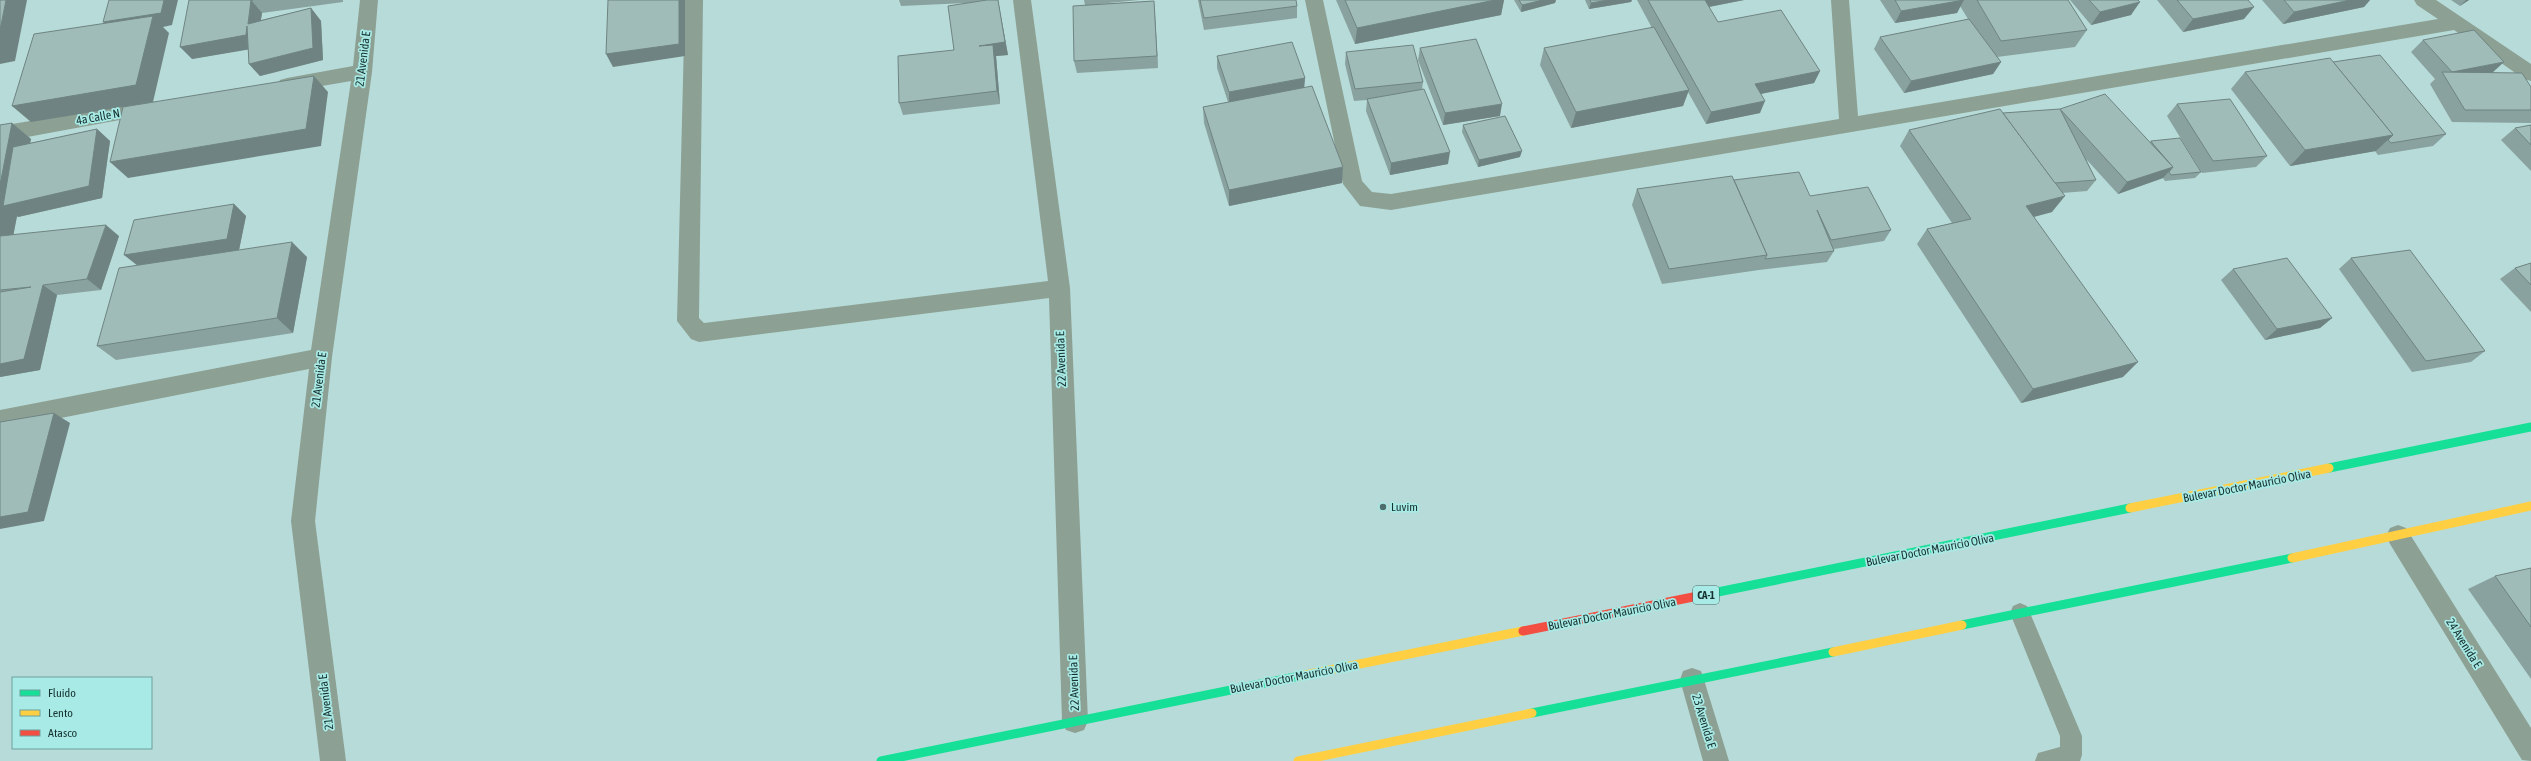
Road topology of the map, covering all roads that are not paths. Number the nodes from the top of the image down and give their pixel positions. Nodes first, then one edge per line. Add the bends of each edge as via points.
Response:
1 (370, 0) edge
2 (694, 0) edge
3 (1022, 0) edge
4 (1314, 0) edge
5 (1840, 0) edge
6 (2423, 0) edge
7 (2456, 23) junction
8 (362, 72) junction
9 (2531, 74) edge
10 (268, 88) edge
11 (165, 106) edge
12 (1849, 126) junction
13 (0, 134) edge
14 (1059, 288) junction
15 (321, 357) junction
16 (0, 420) edge
17 (2531, 427) edge
18 (2531, 506) edge
19 (2398, 536) junction
20 (2020, 613) junction
21 (1692, 680) junction
22 (1075, 721) junction
23 (2531, 751) edge
24 (333, 761) edge
25 (881, 761) edge
26 (1298, 761) edge
27 (1716, 761) edge
28 (2046, 761) edge

1 - 8 street, 21 Avenida E
2 - 14 street via 688,321 699,333
3 - 14 street, 22 Avenida E
4 - 12 street via 1353,184 1367,200 1391,202
5 - 12 street
6 - 7 street
7 - 9 street
7 - 12 street
8 - 10 street
8 - 15 street, 21 Avenida E
11 - 13 street, 4a Calle N
14 - 22 street, 22 Avenida E
15 - 16 street
15 - 24 street, 21 Avenida E via 303,521
17 - 22 highway, Bulevar Doctor Mauricio Oliva / CA-1
18 - 19 highway
19 - 20 highway
19 - 23 street, 24 Avenida E
20 - 21 highway
20 - 28 lane via 2070,736 2071,755
21 - 26 highway
21 - 27 street, 23 Avenida E
22 - 25 highway, Bulevar Doctor Mauricio Oliva / CA-1

